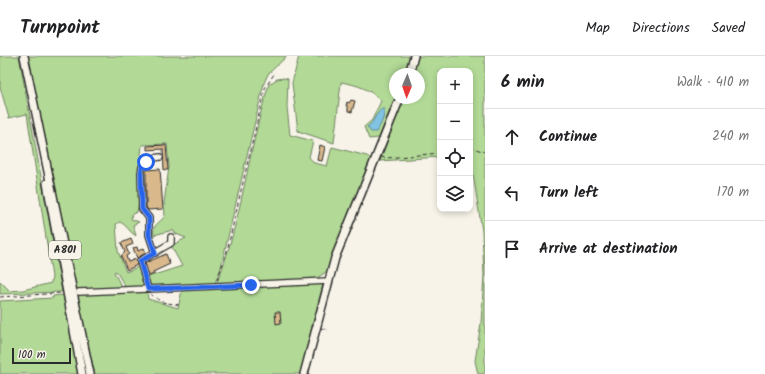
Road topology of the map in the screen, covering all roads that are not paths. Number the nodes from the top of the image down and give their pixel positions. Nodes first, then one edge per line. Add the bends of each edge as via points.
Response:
1 (24, 56) edge
2 (414, 56) edge
3 (411, 68) edge
4 (398, 104) edge
5 (39, 127) junction
6 (160, 158) dead end
7 (171, 237) dead end
8 (155, 253) junction
9 (328, 281) junction
10 (148, 289) junction
11 (79, 292) dead end
12 (82, 374) edge
13 (90, 374) edge
14 (304, 374) edge

1 - 5 main road, A801
2 - 3 main road
4 - 9 main road
5 - 12 main road, A801 via 50,208
5 - 13 main road, A801
6 - 8 lane via 148,159 141,173 142,209 149,218 149,235
7 - 8 lane via 171,244
8 - 10 lane via 140,261
9 - 10 lane
9 - 14 main road
10 - 11 lane

